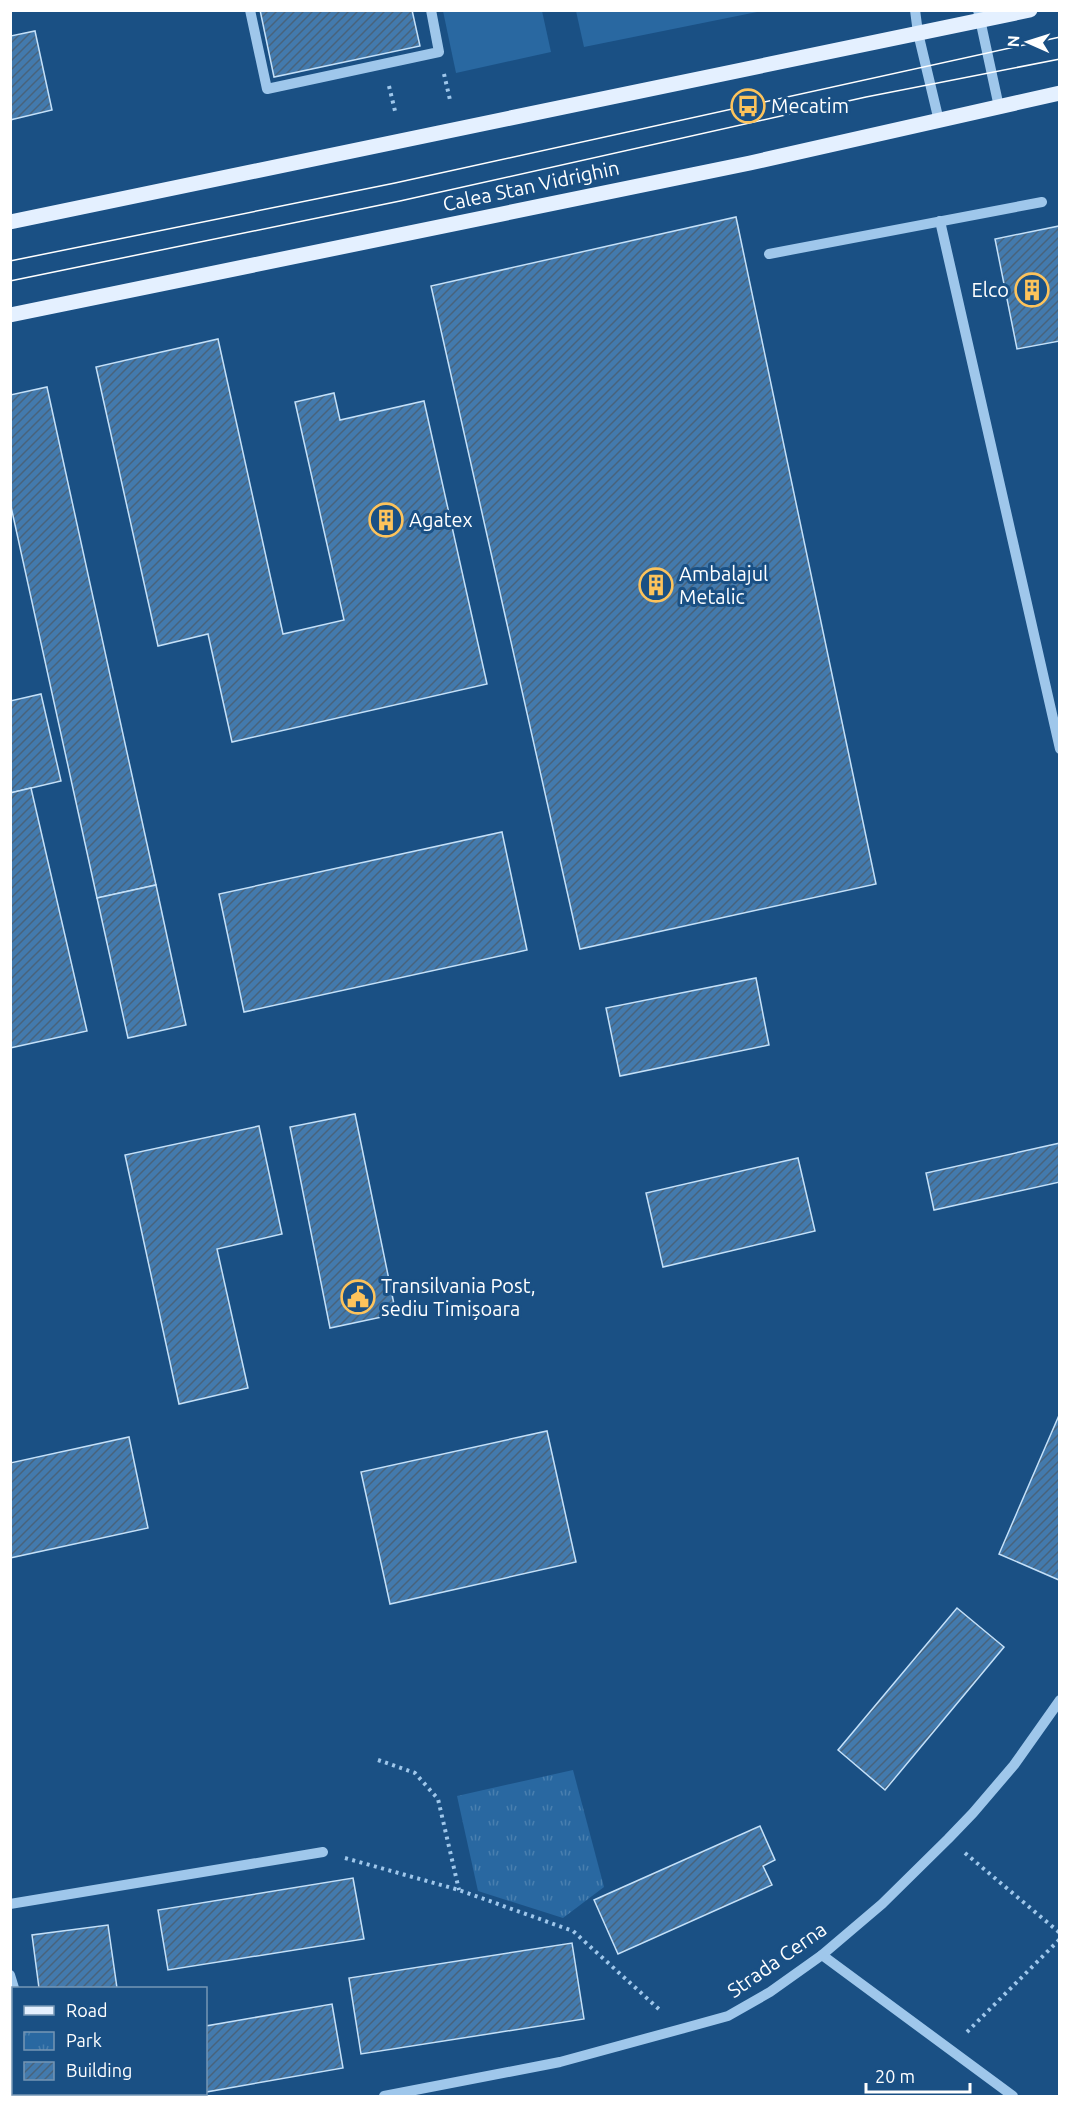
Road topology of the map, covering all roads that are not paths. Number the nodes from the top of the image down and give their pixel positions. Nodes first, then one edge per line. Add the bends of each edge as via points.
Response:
1 (250, 10) edge
2 (430, 10) edge
3 (915, 10) edge
4 (1030, 10) edge
5 (979, 16) edge
6 (918, 33) junction
7 (1059, 93) edge
8 (999, 107) junction
9 (939, 121) junction
10 (1042, 202) dead end
11 (940, 221) junction
12 (10, 222) edge
13 (769, 254) dead end
14 (10, 315) edge
15 (1059, 749) edge
16 (1059, 1700) edge
17 (323, 1852) road end
18 (10, 1904) edge
19 (822, 1955) junction
20 (384, 2097) edge
21 (1012, 2097) edge

1 - 2 street via 267,89 439,52
3 - 6 street
4 - 5 main road
5 - 6 main road
5 - 8 street
6 - 9 street
6 - 12 main road
7 - 8 main road, Calea Stan Vidrighin
8 - 9 main road, Calea Stan Vidrighin
9 - 14 main road, Calea Stan Vidrighin
10 - 11 street
11 - 13 street
11 - 15 street
16 - 19 street, Strada Cerna via 1014,1765 974,1813 882,1904
17 - 18 street
19 - 20 street, Strada Cerna via 728,2016 560,2062
19 - 21 street

